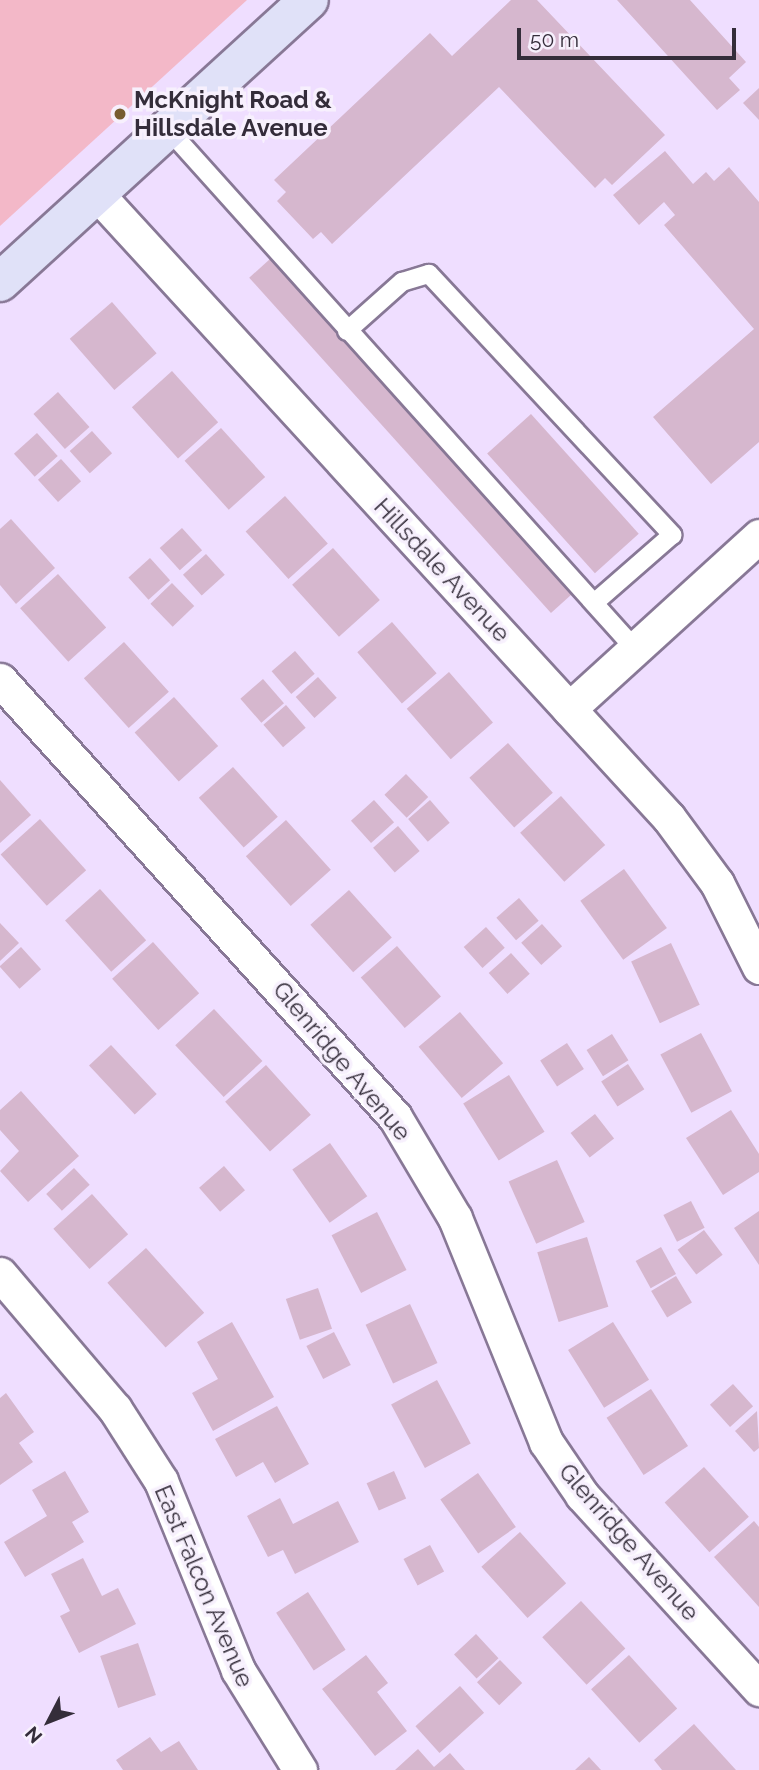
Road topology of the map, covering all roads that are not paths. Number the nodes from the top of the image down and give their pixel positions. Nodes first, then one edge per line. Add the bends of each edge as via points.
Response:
1 (309, 0) edge
2 (168, 130) junction
3 (97, 194) junction
4 (0, 282) edge
5 (347, 331) junction
6 (759, 536) edge
7 (594, 603) junction
8 (635, 649) junction
9 (0, 680) edge
10 (569, 709) junction
11 (759, 967) edge
12 (0, 1274) edge
13 (759, 1689) edge
14 (300, 1770) edge

1 - 2 main road
2 - 3 main road
2 - 5 lane
3 - 4 main road
3 - 10 street, Hillsdale Avenue
5 - 7 lane
5 - 7 lane via 402,282 429,274 672,535
6 - 8 street
7 - 8 lane
8 - 10 street
9 - 13 street, Glenridge Avenue via 395,1117 455,1218 546,1442 582,1495
10 - 11 street, Hillsdale Avenue via 694,850 731,906
12 - 14 street, East Falcon Avenue via 92,1379 161,1481 237,1670

